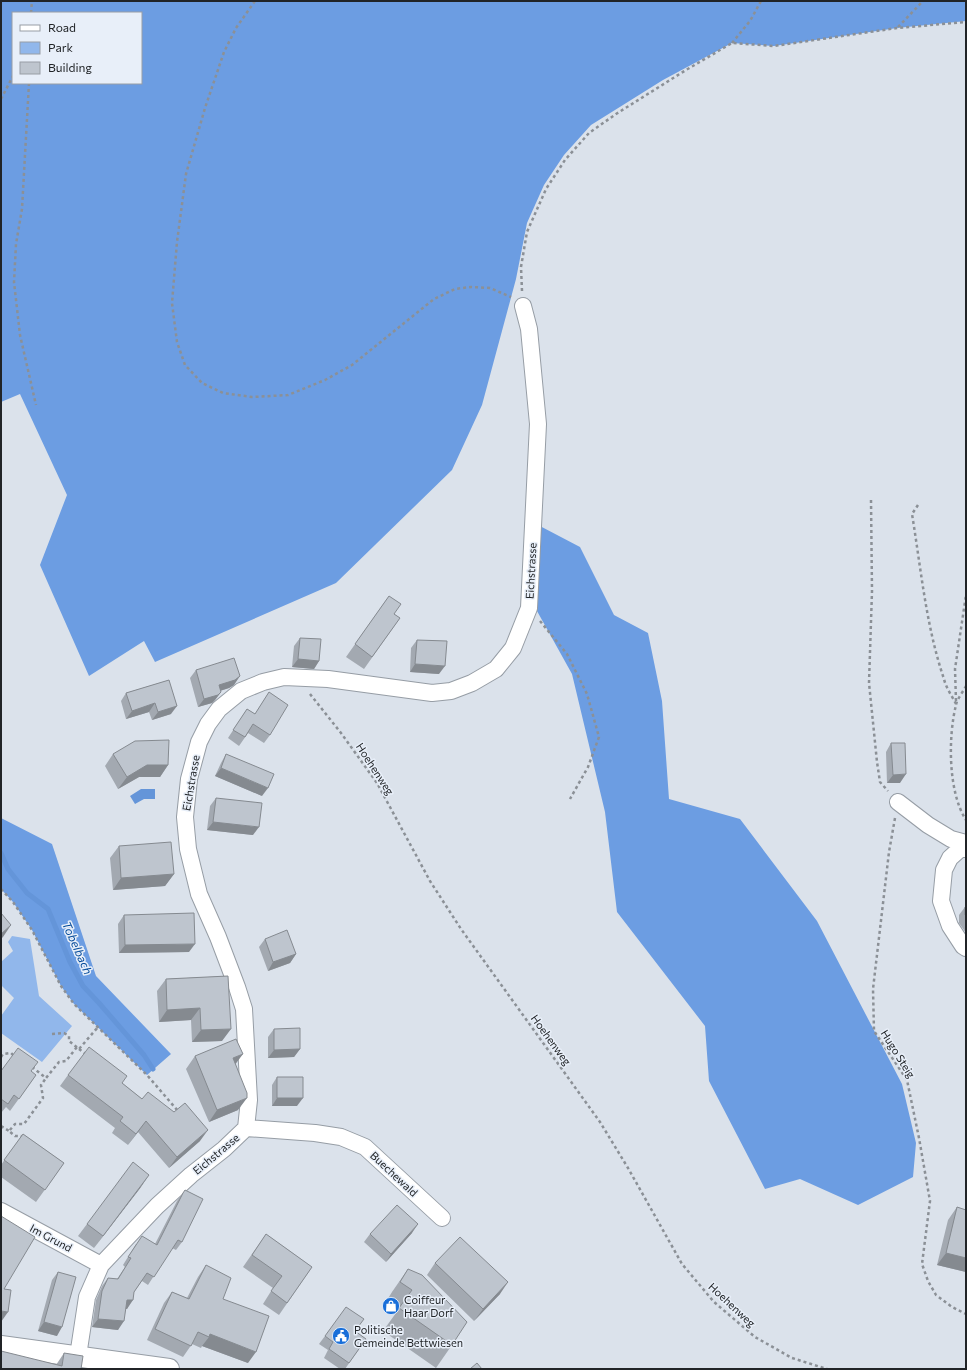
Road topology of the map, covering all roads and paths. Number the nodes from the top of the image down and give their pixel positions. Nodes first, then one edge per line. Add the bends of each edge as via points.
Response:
1 (32, 1) edge
2 (255, 1) edge
3 (761, 1) edge
4 (923, 1) edge
5 (31, 12) edge
6 (966, 22) edge
7 (897, 28) junction
8 (732, 43) junction
9 (12, 78) edge
10 (29, 84) edge
11 (1, 99) edge
12 (523, 306) junction
13 (36, 405) dead end
14 (871, 500) dead end
15 (918, 505) dead end
16 (966, 595) edge
17 (529, 608) junction
18 (299, 679) junction
19 (966, 686) edge
20 (956, 704) junction
21 (570, 799) dead end
22 (898, 802) junction
23 (966, 820) edge
24 (966, 843) edge
25 (966, 849) edge
26 (1, 889) edge
27 (966, 948) edge
28 (98, 1027) junction
29 (52, 1034) dead end
30 (78, 1048) junction
31 (1, 1057) edge
32 (16, 1057) edge
33 (91, 1058) edge
34 (30, 1066) edge
35 (46, 1078) junction
36 (182, 1115) edge
37 (1, 1126) edge
38 (246, 1128) junction
39 (9, 1131) junction
40 (26, 1141) edge
41 (1, 1211) edge
42 (442, 1218) dead end
43 (101, 1265) junction
44 (966, 1314) edge
45 (1, 1346) edge
46 (78, 1356) junction
47 (99, 1364) edge
48 (169, 1369) edge
49 (827, 1369) edge

1 - 5 path
2 - 12 path via 236,28 224,52 186,174 172,303 177,342 185,365 202,383 223,393 252,397 288,395 325,380 352,365 434,299 455,289 471,286 490,288
3 - 8 path via 750,21
4 - 7 path
6 - 7 path
7 - 8 path via 774,46
8 - 12 path via 616,114 589,133 564,160 546,188 527,232 521,267
9 - 11 path
10 - 13 path via 22,209 16,244 14,282 20,336
12 - 17 street, Eichstrasse via 529,329 538,424
14 - 22 path via 869,683 873,731 880,782
15 - 20 path via 912,514 925,601 944,681
16 - 20 path via 955,669
17 - 18 street, Eichstrasse via 513,648 496,669 472,683 451,691 432,693 328,680
17 - 21 path via 567,654 587,694 599,737 588,767
18 - 38 street, Eichstrasse via 284,677 263,682 241,691 218,709 199,742 188,786 185,817 188,849 199,894 224,951 244,1009 249,1100
18 - 49 path, Hoehenweg via 377,783 430,881 461,929 600,1122 682,1264 714,1302 755,1337 792,1358
19 - 20 path
20 - 23 path via 951,733 951,763 954,788
22 - 24 street via 951,839
22 - 44 path, Hugo Steig via 889,852 874,982 874,1031 907,1080 919,1138 930,1201 922,1264 936,1295
25 - 27 street via 960,849 950,858 944,870 941,901 950,926
26 - 28 path via 32,930 60,986
28 - 30 path
28 - 36 path via 147,1075
29 - 30 path via 64,1033
30 - 33 path
30 - 35 path via 66,1061 59,1062
31 - 32 path via 3,1054 11,1053
34 - 35 path
35 - 39 path via 41,1085 43,1098 24,1124 16,1124
37 - 39 path
38 - 42 street, Buechewald via 341,1137 365,1147
38 - 43 street, Eichstrasse via 224,1150 190,1175 157,1206
39 - 40 path
41 - 43 street, Im Grund
43 - 46 street, Eichstrasse via 87,1297
45 - 46 main road
46 - 47 main road
47 - 48 main road

